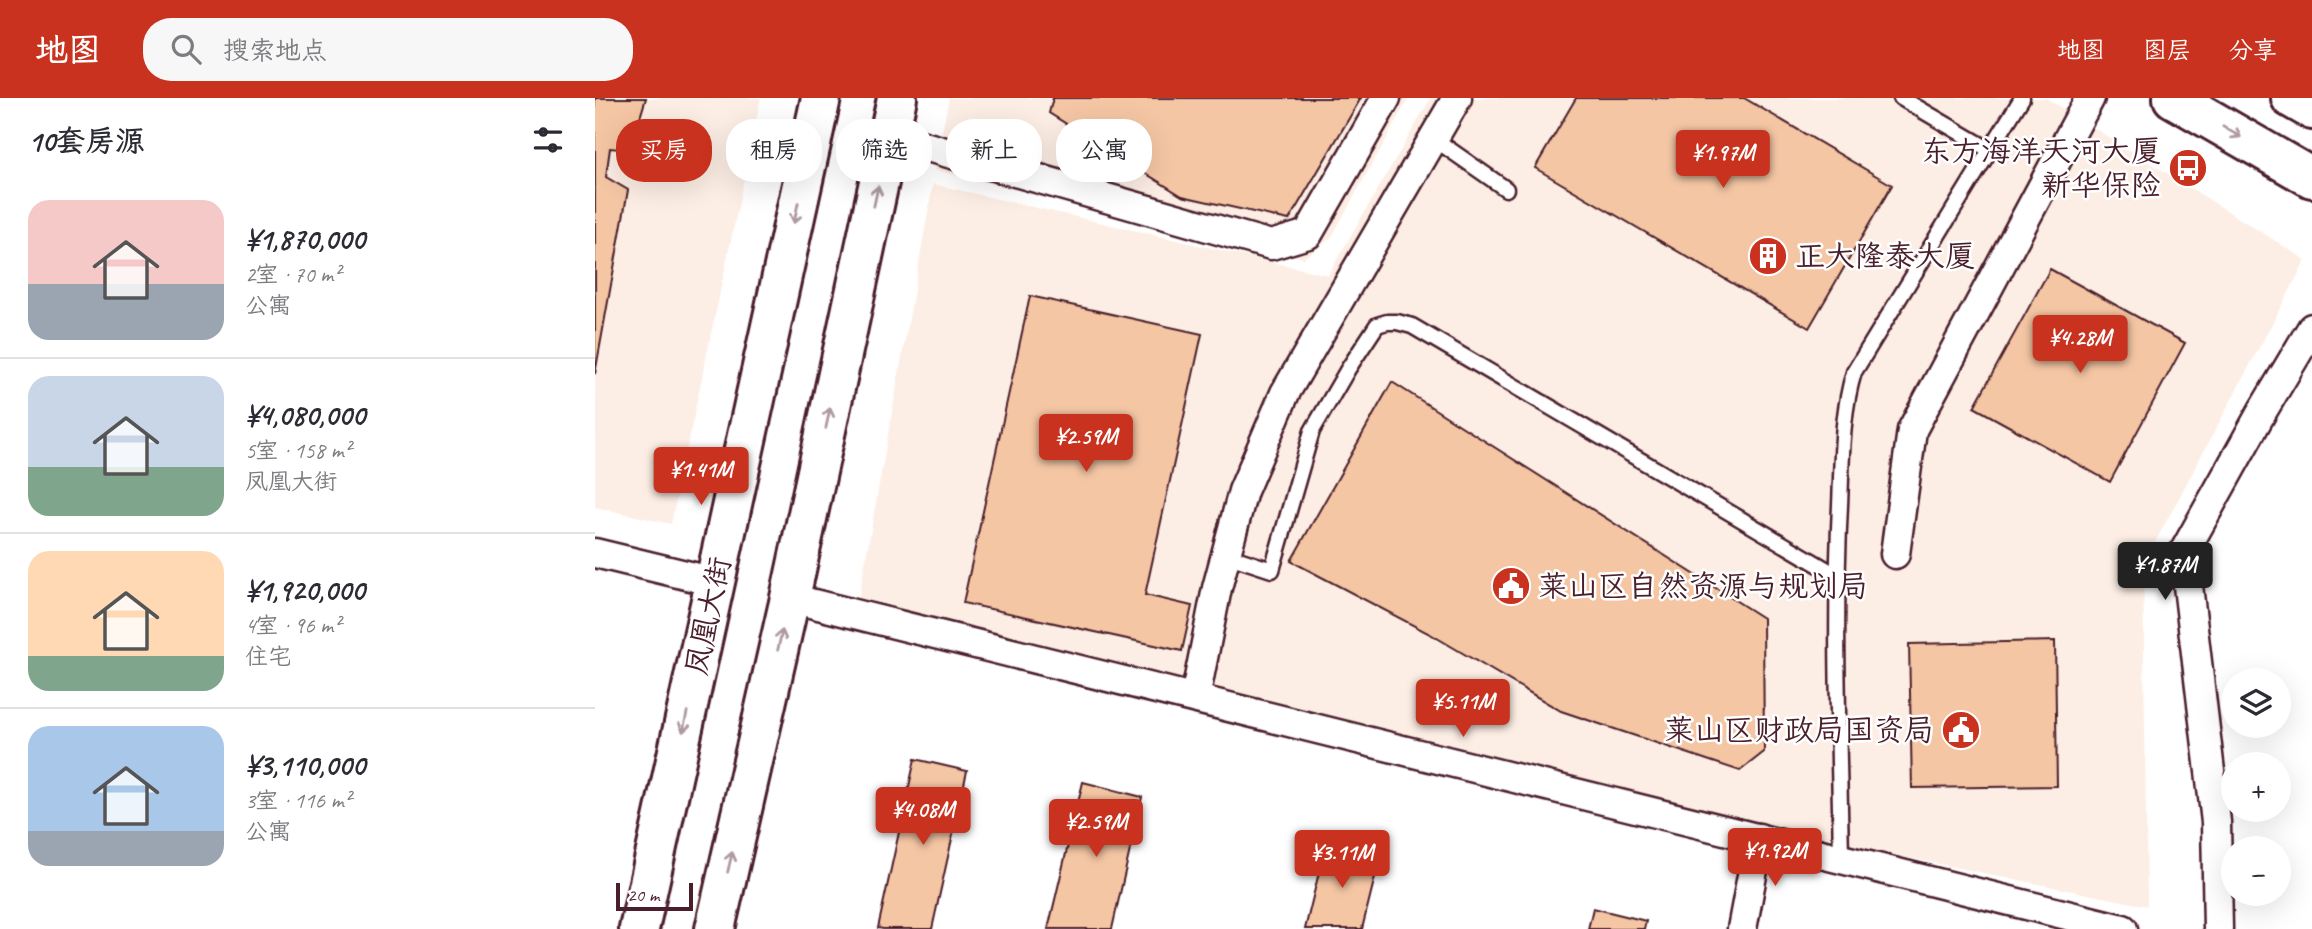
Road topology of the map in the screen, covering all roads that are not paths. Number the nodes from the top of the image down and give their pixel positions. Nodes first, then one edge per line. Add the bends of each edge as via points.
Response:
1 (821, 98) edge
2 (897, 98) edge
3 (1386, 98) edge
4 (1457, 98) edge
5 (1901, 98) edge
6 (2022, 98) edge
7 (2091, 98) edge
8 (2173, 98) edge
9 (2291, 98) edge
10 (2312, 110) edge
11 (893, 119) edge
12 (1433, 138) junction
13 (932, 148) edge
14 (1990, 150) junction
15 (2312, 178) edge
16 (879, 182) edge
17 (1506, 189) dead end
18 (2312, 328) edge
19 (595, 553) edge
20 (1895, 554) dead end
21 (1226, 555) junction
22 (1836, 575) junction
23 (715, 582) junction
24 (790, 598) junction
25 (1195, 698) junction
26 (1759, 838) junction
27 (1840, 858) junction
28 (639, 929) edge
29 (715, 929) edge
30 (1742, 929) edge
31 (2123, 929) edge
32 (2218, 929) edge

1 -> 23 main road, 凤凰大街
2 - 11 main road
3 - 13 street via 1308,234 1271,245
4 - 12 street
5 - 14 lane
6 - 14 lane
7 - 20 street via 1912,429
8 -> 15 main road
9 - 10 main road
12 - 17 lane
12 - 21 street via 1285,393 1243,491
14 - 22 lane via 1854,372 1843,431
24 -> 16 main road
18 - 32 street via 2184,552 2216,822
19 - 23 street
21 - 22 lane via 1272,569 1312,431 1377,325 1397,322 1412,326
21 - 25 street
22 - 27 lane
23 -> 28 main road, 凤凰大街
24 - 25 street
29 -> 24 main road
25 - 26 street
26 - 27 street
26 - 30 street
27 - 31 street

